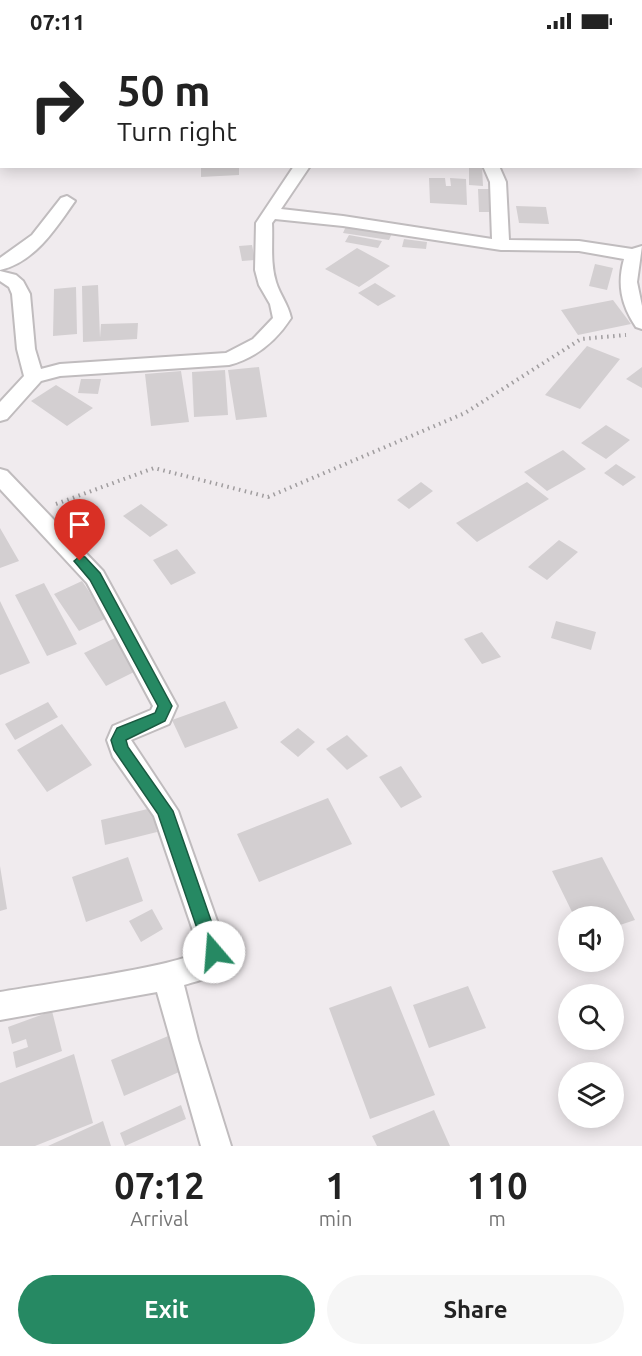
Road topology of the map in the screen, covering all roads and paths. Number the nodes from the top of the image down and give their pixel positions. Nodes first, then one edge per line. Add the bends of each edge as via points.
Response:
1 (301, 168) edge
2 (492, 168) edge
3 (67, 201) dead end
4 (270, 213) junction
5 (501, 244) junction
6 (638, 253) edge
7 (0, 265) edge
8 (0, 276) edge
9 (637, 329) edge
10 (34, 377) junction
11 (0, 414) edge
12 (0, 476) edge
13 (36, 512) junction
14 (168, 976) junction
15 (0, 1006) edge
16 (216, 1146) edge

1 - 4 street
2 - 5 street via 498,182
3 - 7 street via 41,238
4 - 5 street
4 - 10 street via 264,223 264,270 282,318 266,338 229,358 60,370
5 - 6 street
6 - 9 street via 627,283
8 - 10 street via 13,280 19,288 26,349
9 - 13 path via 581,339 465,413 268,497 154,468
10 - 11 street
12 - 13 street
13 - 14 street via 95,577 165,706 160,717 122,733 119,740 165,811 214,952 204,966
14 - 15 street
14 - 16 street via 173,1007

